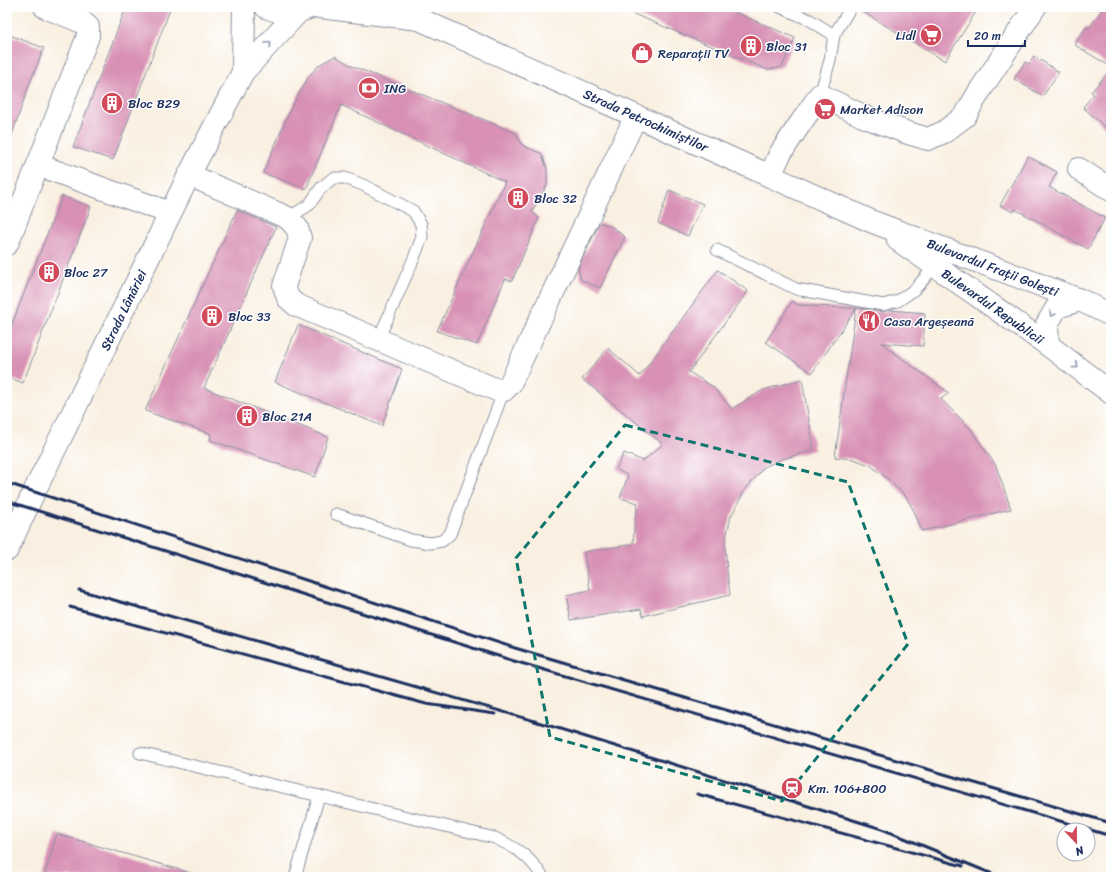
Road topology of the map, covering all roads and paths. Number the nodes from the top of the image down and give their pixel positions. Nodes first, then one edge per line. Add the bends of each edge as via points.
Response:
1 (45, 7) edge
2 (244, 7) edge
3 (266, 7) edge
4 (780, 7) edge
5 (851, 7) edge
6 (1035, 7) edge
7 (310, 8) edge
8 (412, 13) edge
9 (834, 35) junction
10 (243, 72) junction
11 (820, 95) junction
12 (636, 116) junction
13 (38, 165) junction
14 (1079, 169) dead end
15 (189, 175) junction
16 (770, 176) junction
17 (1111, 190) edge
18 (170, 213) junction
19 (288, 218) junction
20 (873, 222) junction
21 (7, 244) edge
22 (717, 250) dead end
23 (935, 266) junction
24 (1080, 300) junction
25 (1111, 315) edge
26 (378, 340) junction
27 (1048, 345) junction
28 (504, 390) junction
29 (1111, 393) edge
30 (336, 514) dead end
31 (8, 545) edge
32 (140, 753) dead end
33 (320, 796) junction
34 (295, 877) edge
35 (543, 877) edge

1 - 13 street via 82,22 88,27 88,36
2 - 10 street
3 - 7 street, Strada Petrochimiștilor via 284,12
4 - 9 lane via 810,20
5 - 9 lane
6 - 11 street via 965,116 944,132 928,138 908,133 863,116
7 - 8 street, Strada Petrochimiștilor
10 -> 7 street
8 - 12 street, Strada Petrochimiștilor
9 - 11 lane
10 - 15 street, Strada Lânăriei
11 - 16 street via 780,154
12 - 16 street, Strada Petrochimiștilor
12 - 28 street via 510,384
13 - 18 street
13 - 21 street
14 - 17 street
15 - 18 street, Strada Lânăriei
15 - 19 street
16 - 20 street, Strada Petrochimiștilor
18 - 31 street, Strada Lânăriei
19 - 26 street via 298,228 300,238 284,286 288,298 296,305
19 - 26 lane via 309,205 321,188 333,178 346,178 363,185 413,211 421,224 422,237
20 - 23 street, Bulevardul Republicii
20 - 24 street, Bulevardul Frații Golești
22 - 23 lane via 796,289 883,305 898,301 915,289
23 - 27 street, Bulevardul Republicii
24 - 25 street, Bulevardul Frații Golești
24 -> 27 street via 1057,307 1047,324
26 - 28 street via 497,390
27 -> 29 street, Bulevardul Republicii
28 - 30 lane via 450,534 442,541 431,543 411,540
32 - 33 lane
33 - 34 lane
33 - 35 lane via 496,838 527,856

